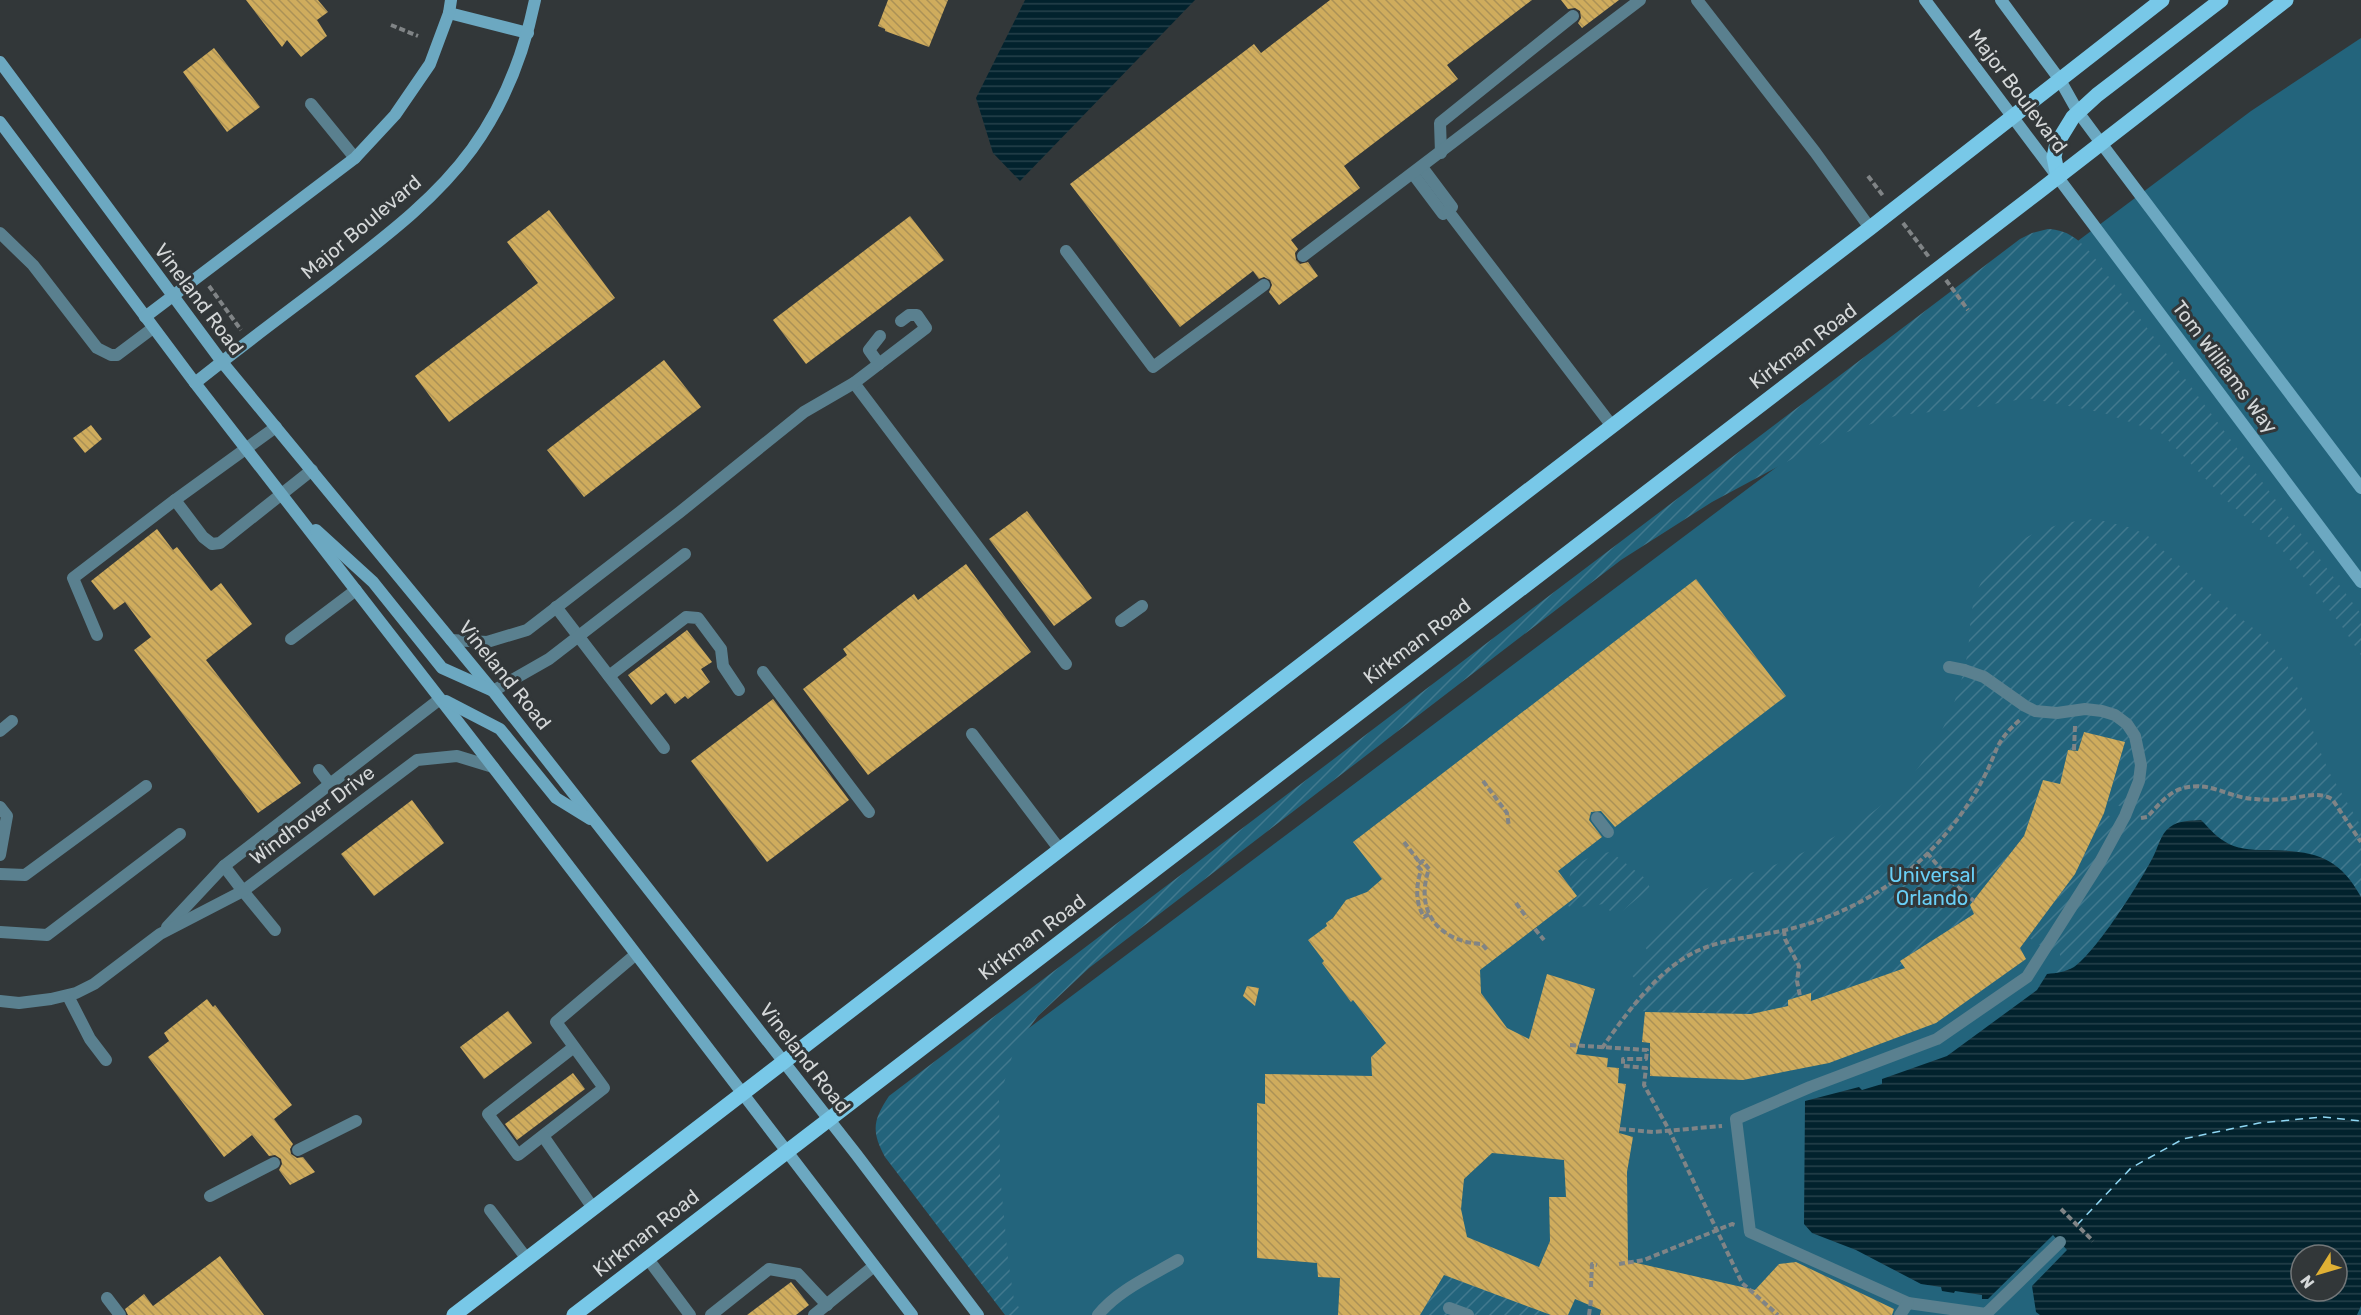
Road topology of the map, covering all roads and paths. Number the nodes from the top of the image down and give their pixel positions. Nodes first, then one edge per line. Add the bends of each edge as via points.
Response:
1 (451, 0) edge
2 (535, 0) edge
3 (1640, 0) edge
4 (1697, 0) edge
5 (1925, 0) edge
6 (2001, 0) edge
7 (2162, 0) edge
8 (2221, 0) edge
9 (2286, 0) edge
10 (449, 13) junction
11 (1573, 16) dead end
12 (391, 25) dead end
13 (528, 33) junction
14 (418, 36) dead end
15 (0, 62) edge
16 (2060, 80) junction
17 (311, 104) dead end
18 (2078, 112) junction
19 (2013, 117) junction
20 (0, 122) edge
21 (2101, 143) junction
22 (1441, 153) junction
23 (356, 158) junction
24 (1418, 171) junction
25 (1868, 176) dead end
26 (2058, 177) junction
27 (1890, 205) dead end
28 (1897, 214) dead end
29 (1870, 228) junction
30 (0, 234) edge
31 (1066, 251) dead end
32 (1303, 256) dead end
33 (1932, 262) dead end
34 (1940, 272) dead end
35 (1263, 285) dead end
36 (209, 286) dead end
37 (172, 297) junction
38 (1968, 310) dead end
39 (901, 321) dead end
40 (149, 323) junction
41 (242, 330) dead end
42 (880, 336) dead end
43 (222, 362) junction
44 (879, 364) junction
45 (854, 383) junction
46 (195, 384) junction
47 (1612, 426) junction
48 (276, 427) junction
49 (246, 449) junction
50 (312, 470) junction
51 (2361, 488) edge
52 (280, 495) junction
53 (175, 500) junction
54 (291, 507) junction
55 (685, 554) dead end
56 (2361, 582) edge
57 (356, 590) junction
58 (1142, 606) dead end
59 (556, 607) junction
60 (1121, 621) dead end
61 (97, 635) dead end
62 (578, 636) junction
63 (291, 639) dead end
64 (451, 640) junction
65 (1066, 664) dead end
66 (1949, 667) dead end
67 (763, 672) dead end
68 (609, 676) junction
69 (740, 690) dead end
70 (493, 691) junction
71 (440, 699) junction
72 (2073, 710) junction
73 (2035, 711) junction
74 (12, 722) dead end
75 (0, 731) edge
76 (972, 734) dead end
77 (664, 748) dead end
78 (2074, 750) dead end
79 (493, 767) junction
80 (319, 770) dead end
81 (1483, 781) dead end
82 (330, 784) junction
83 (146, 786) dead end
84 (0, 807) edge
85 (869, 812) dead end
86 (2126, 816) junction
87 (1597, 818) dead end
88 (598, 825) junction
89 (1509, 827) dead end
90 (1608, 832) dead end
91 (180, 834) dead end
92 (1404, 842) dead end
93 (2361, 842) edge
94 (1060, 849) junction
95 (1927, 853) junction
96 (0, 855) edge
97 (224, 866) junction
98 (0, 874) edge
99 (243, 891) junction
100 (1974, 901) dead end
101 (1516, 903) dead end
102 (1527, 918) dead end
103 (1535, 928) dead end
104 (275, 930) dead end
105 (1784, 930) junction
106 (0, 932) edge
107 (160, 934) junction
108 (1544, 940) dead end
109 (1487, 950) dead end
110 (635, 955) junction
111 (68, 996) junction
112 (1800, 996) dead end
113 (0, 1001) edge
114 (1570, 1045) dead end
115 (573, 1047) junction
116 (1602, 1048) junction
117 (106, 1060) dead end
118 (783, 1062) junction
119 (742, 1094) junction
120 (829, 1119) junction
121 (1736, 1119) junction
122 (356, 1121) dead end
123 (1620, 1129) dead end
124 (1669, 1130) junction
125 (543, 1136) junction
126 (298, 1150) dead end
127 (786, 1152) junction
128 (274, 1163) dead end
129 (210, 1196) dead end
130 (594, 1208) junction
131 (2061, 1209) dead end
132 (490, 1210) dead end
133 (1715, 1230) junction
134 (1750, 1232) junction
135 (2094, 1241) dead end
136 (2060, 1242) dead end
137 (648, 1258) junction
138 (527, 1259) junction
139 (1178, 1260) dead end
140 (1620, 1264) dead end
141 (1597, 1265) dead end
142 (874, 1266) junction
143 (1591, 1287) dead end
144 (107, 1298) dead end
145 (1591, 1300) dead end
146 (1908, 1303) junction
147 (827, 1305) junction
148 (1449, 1308) dead end
149 (120, 1315) edge
150 (454, 1315) edge
151 (574, 1315) edge
152 (690, 1315) edge
153 (711, 1315) edge
154 (814, 1315) edge
155 (912, 1315) edge
156 (978, 1315) edge
157 (1098, 1315) edge
158 (1468, 1315) edge
159 (1588, 1315) edge
160 (1778, 1315) edge
161 (1900, 1315) edge
162 (1989, 1315) edge

1 - 10 street
2 - 13 street, Major Boulevard
3 - 22 street
4 - 29 street
5 - 19 street, Major Boulevard
6 - 16 street, Major Boulevard
7 - 16 main road
8 - 18 main road
9 - 21 main road, Kirkman Road
10 - 13 street
10 - 23 street via 430,64 395,115
11 - 22 street via 1440,123
12 - 14 path
13 - 43 street, Major Boulevard via 506,93 472,148 439,188 388,235
15 - 37 street, Vineland Road
16 - 18 street, Major Boulevard
16 - 19 main road
17 - 23 street
18 - 21 street, Major Boulevard
18 - 26 main road via 2057,143 2054,157
19 - 26 street, Major Boulevard
19 - 29 main road
20 - 40 street
21 - 26 main road, Kirkman Road
21 - 51 street, Tom Williams Way
22 - 24 street
23 - 37 street
24 - 32 street
24 - 47 street
25 - 27 path
26 - 56 street, Tom Williams Way
26 - 120 main road, Kirkman Road
28 - 33 path
29 - 47 main road
30 - 40 street via 33,265 97,348 117,355
31 - 35 street via 1153,367
34 - 38 path
36 - 41 path
37 - 40 street
37 - 43 street, Vineland Road
39 - 44 street via 917,315 926,328
40 - 46 street
42 - 44 street via 869,350
43 - 46 street, Major Boulevard
43 - 48 street, Vineland Road
44 - 45 street
45 - 59 street via 804,412
45 - 65 street
46 - 49 street
47 - 94 main road
48 - 49 street
48 - 50 street, Vineland Road
49 - 52 street
49 - 53 street
50 - 52 street
50 - 64 street, Vineland Road
52 - 53 street via 220,543 212,544
52 - 54 street
53 - 61 street via 73,578
54 - 57 street
54 - 70 street via 373,582 441,668
55 - 62 street
57 - 63 street
57 - 71 street
58 - 60 street
59 - 62 street
59 - 64 street via 527,630 487,642
62 - 68 street
62 - 70 street via 549,659
64 - 70 street, Vineland Road
66 - 73 street via 1984,677
67 - 85 street
68 - 69 street via 686,617 698,618 721,649 723,666
68 - 77 street
70 - 88 street, Vineland Road
71 - 79 street
71 - 82 street, Windhover Drive
71 - 88 street via 500,729 556,798
72 - 73 street
72 - 78 path
72 - 86 street via 2115,715 2135,736 2139,781
73 - 95 path via 2001,738 1973,795
74 - 75 street
76 - 94 street
79 - 99 street, Windhover Drive via 457,756 417,760
79 - 110 street
80 - 82 street
81 - 89 path via 1507,813
82 - 97 street, Windhover Drive
83 - 98 street via 26,875
84 - 96 street via 7,816
86 - 93 path via 2147,817 2173,792 2183,788 2212,786 2252,799 2326,795
86 - 121 street via 2027,977 1937,1039
87 - 90 street
88 - 118 street, Vineland Road
91 - 106 street via 47,935
92 - 109 path via 1420,863 1418,900 1424,917 1429,914 1447,934 1463,942 1482,944
94 - 118 main road
95 - 100 path
95 - 105 path via 1862,901 1839,913
97 - 99 street
97 - 107 street, Windhover Drive
99 - 104 street
99 - 107 street, Windhover Drive
101 - 102 path
103 - 108 path
105 - 112 path via 1799,966
105 - 116 path via 1695,951 1643,995
107 - 111 street, Windhover Drive via 94,984
110 - 115 street via 556,1022
110 - 119 street
111 - 113 street, Windhover Drive via 36,1002
111 - 117 street via 90,1039
114 - 116 path
115 - 125 street via 604,1088
115 - 125 street via 488,1114 518,1155
116 - 124 path via 1647,1050 1646,1059 1623,1059 1623,1066 1646,1068 1644,1085
118 - 119 main road
118 - 120 street, Vineland Road
119 - 127 street
119 - 130 main road
120 - 127 main road, Kirkman Road
120 - 156 street, Vineland Road
121 - 124 path via 1724,1125
121 - 134 street
122 - 126 street
123 - 124 path
124 - 133 path
125 - 130 street
127 - 137 main road, Kirkman Road
127 - 142 street
128 - 129 street
130 - 138 main road
131 - 135 path
132 - 138 street
133 - 134 path via 1732,1224
133 - 140 path via 1644,1260
133 - 160 path via 1742,1283
134 - 146 street
136 - 162 street
137 - 151 main road, Kirkman Road
137 - 152 street
138 - 150 main road
139 - 157 street via 1129,1289
141 - 143 path via 1592,1264
142 - 147 street
142 - 155 street
144 - 149 street
145 - 159 path
146 - 161 street
146 - 162 street
147 - 153 street via 798,1274 768,1269
147 - 154 street
148 - 158 street

